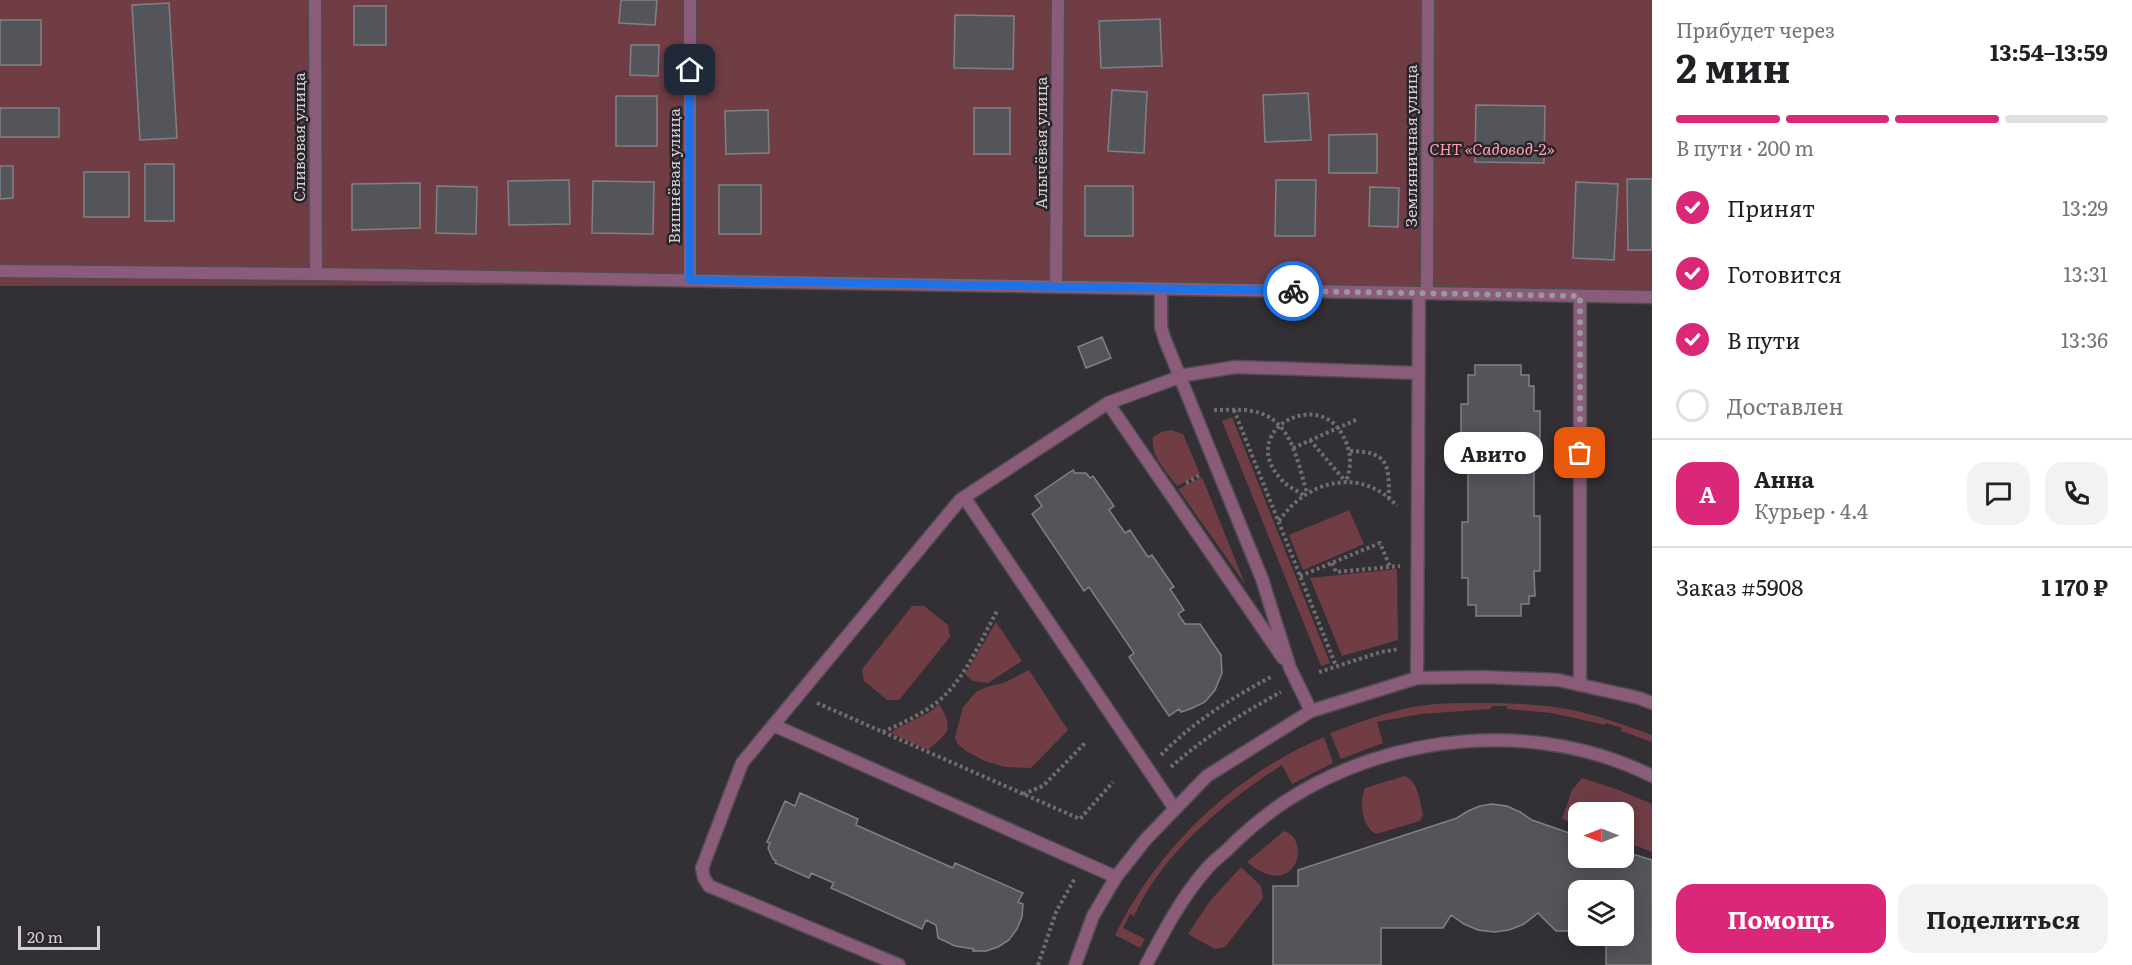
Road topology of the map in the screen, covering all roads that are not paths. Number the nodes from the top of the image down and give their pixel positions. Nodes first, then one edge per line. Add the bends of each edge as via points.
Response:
1 (315, 0) edge
2 (690, 0) edge
3 (1058, 0) edge
4 (1428, 0) edge
5 (0, 271) edge
6 (316, 274) junction
7 (690, 280) junction
8 (1056, 287) junction
9 (1161, 289) junction
10 (1423, 293) junction
11 (1580, 296) junction
12 (1652, 297) edge
13 (1419, 373) junction
14 (1180, 377) junction
15 (1108, 403) junction
16 (964, 497) junction
17 (1290, 668) junction
18 (1417, 678) junction
19 (1581, 685) junction
20 (1652, 703) edge
21 (1311, 711) junction
22 (773, 725) junction
23 (1652, 776) edge
24 (1175, 809) junction
25 (1116, 877) junction
26 (1078, 964) edge
27 (899, 965) edge
28 (1146, 965) edge

1 - 6 street, Сливовая улица
2 - 7 street, Вишнёвая улица
3 - 8 street, Алычёвая улица
4 - 10 street, Земляничная улица
5 - 6 street
6 - 7 street
7 - 8 street
8 - 9 street
9 - 10 street
9 - 14 street via 1161,327
10 - 11 street
10 - 13 street, Земляничная улица
11 - 12 street
11 - 19 street
13 - 14 street via 1236,367
13 - 18 street, Земляничная улица
14 - 15 street
14 - 17 street via 1262,579
15 - 16 street
15 - 17 street
16 - 22 street
16 - 24 street
17 - 21 street
18 - 19 street via 1558,680
18 - 21 street
19 - 20 street
21 - 24 street via 1207,776
22 - 25 street
22 - 27 street via 742,763 702,867 704,878 709,886
23 - 28 street via 1592,753 1543,743 1440,743 1386,755 1336,774 1286,801 1245,832 1204,872
24 - 25 street
25 - 26 street via 1093,916

